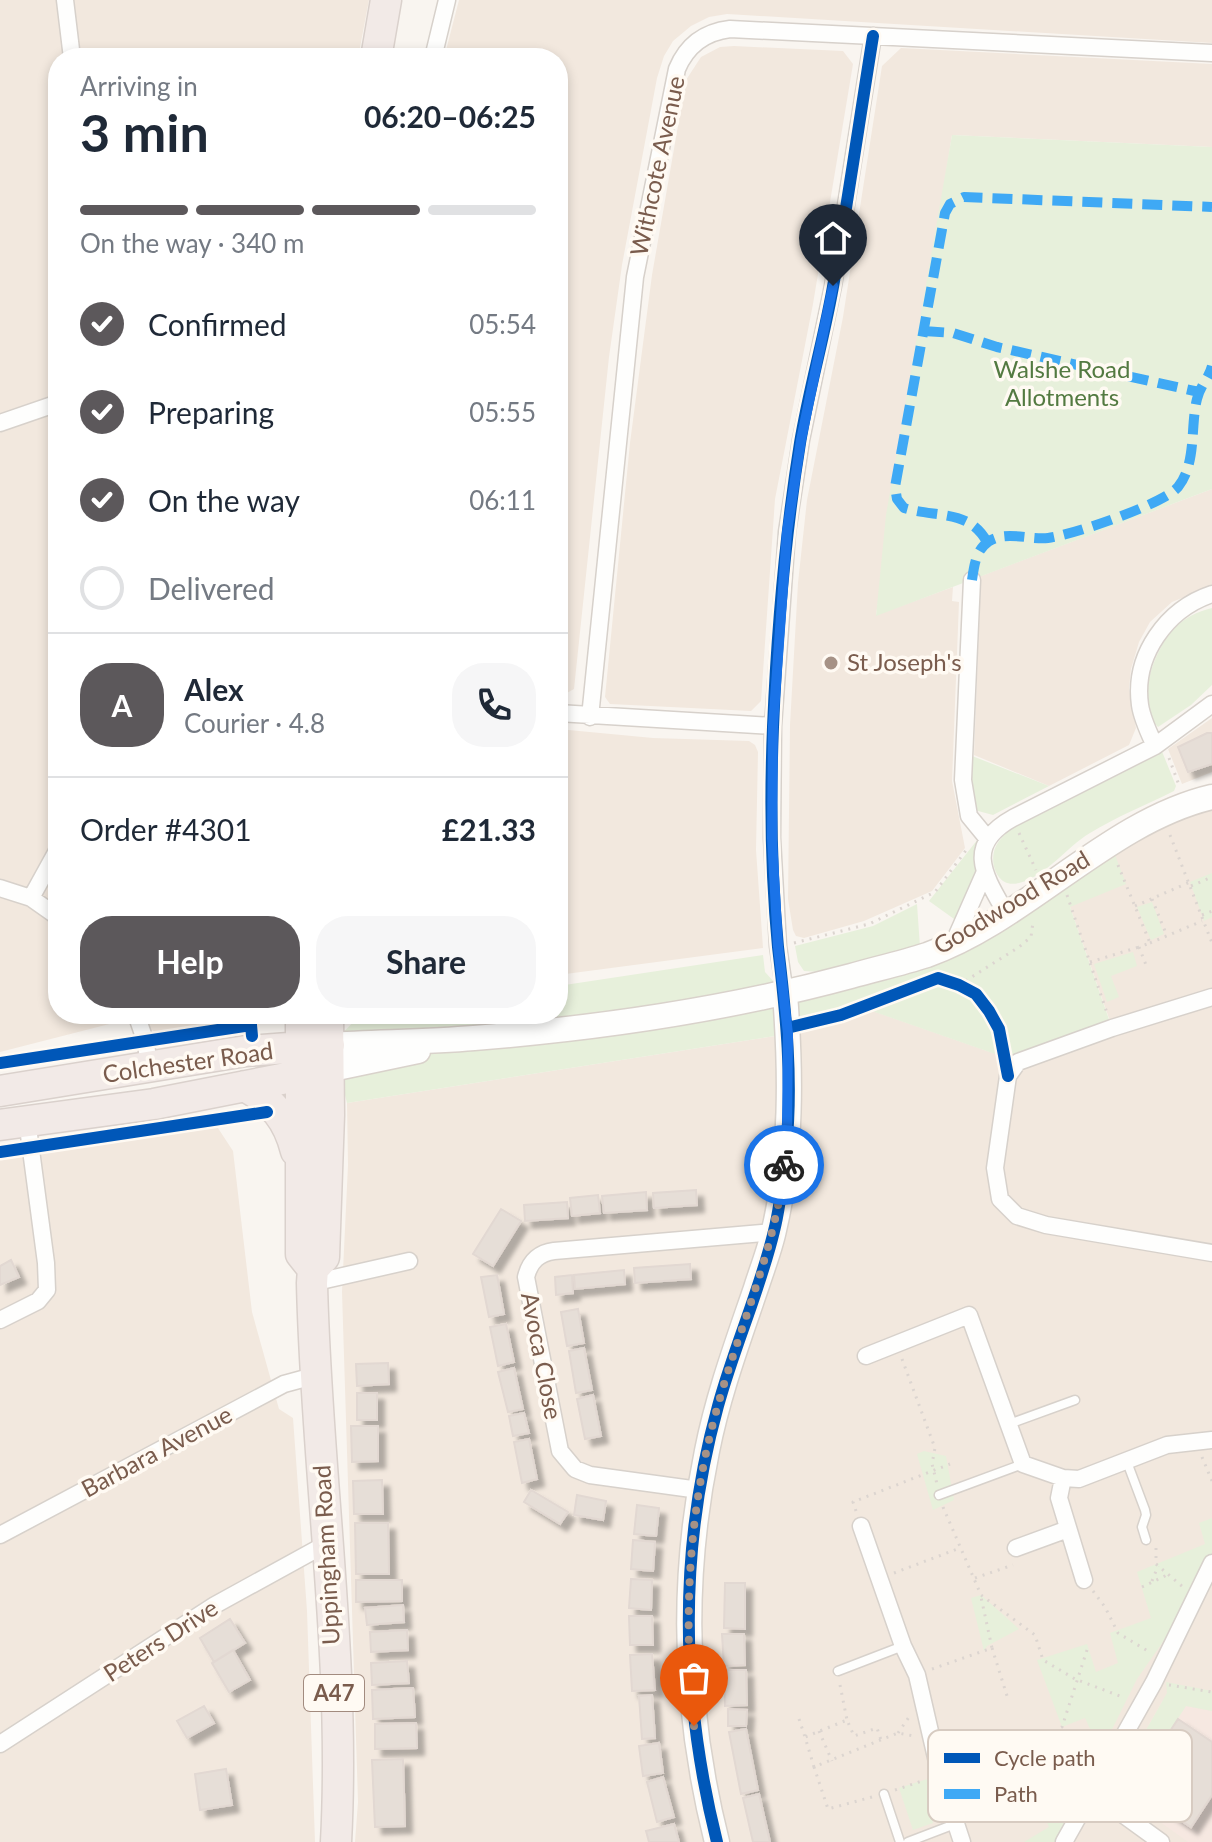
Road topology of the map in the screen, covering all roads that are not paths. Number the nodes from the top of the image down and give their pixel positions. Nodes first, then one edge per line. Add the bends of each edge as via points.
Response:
1 (65, 0) edge
2 (386, 0) edge
3 (447, 0) edge
4 (873, 36) junction
5 (71, 48) edge
6 (378, 48) edge
7 (435, 48) edge
8 (1212, 53) edge
9 (48, 406) edge
10 (0, 423) edge
11 (972, 580) dead end
12 (1212, 594) edge
13 (1212, 704) edge
14 (568, 714) edge
15 (590, 717) junction
16 (773, 726) junction
17 (1158, 744) junction
18 (1212, 797) edge
19 (983, 835) junction
20 (48, 867) edge
21 (984, 874) junction
22 (0, 888) edge
23 (31, 898) junction
24 (48, 910) edge
25 (1006, 913) junction
26 (954, 942) junction
27 (785, 994) junction
28 (1212, 997) edge
29 (139, 1024) edge
30 (304, 1024) edge
31 (325, 1024) edge
32 (316, 1059) junction
33 (150, 1068) junction
34 (245, 1086) junction
35 (0, 1091) edge
36 (14, 1123) edge
37 (301, 1173) junction
38 (774, 1232) junction
39 (1212, 1253) edge
40 (409, 1261) dead end
41 (313, 1276) junction
42 (0, 1320) edge
43 (866, 1356) dead end
44 (317, 1375) junction
45 (1075, 1400) dead end
46 (1009, 1424) junction
47 (1204, 1441) edge
48 (1127, 1462) junction
49 (1023, 1464) junction
50 (1063, 1478) junction
51 (699, 1490) junction
52 (939, 1495) road end
53 (861, 1526) road end
54 (1068, 1529) junction
55 (0, 1535) edge
56 (1146, 1540) dead end
57 (326, 1544) junction
58 (1016, 1548) road end
59 (1212, 1563) edge
60 (1084, 1580) road end
61 (903, 1646) junction
62 (838, 1671) road end
63 (930, 1730) edge
64 (1127, 1730) edge
65 (0, 1744) edge
66 (884, 1794) dead end
67 (1075, 1822) edge
68 (1133, 1822) edge
69 (955, 1824) joint
70 (336, 1842) edge
71 (717, 1842) edge
72 (900, 1842) edge
73 (908, 1842) edge
74 (962, 1842) edge
75 (1064, 1842) edge
76 (1161, 1842) edge

1 - 5 street
2 - 6 highway
3 - 7 street
4 - 8 street, Withcote Avenue
4 - 15 street, Withcote Avenue via 720,31 700,39 681,60 635,277
4 - 16 street via 787,532
9 - 10 street
11 - 19 street via 963,780 969,816
12 - 17 street via 1178,611 1150,649 1140,704
13 - 17 street
14 - 15 street
15 - 16 street
16 - 27 street via 772,838
17 - 19 street
18 - 25 street, Goodwood Road via 1187,803 1111,844
19 - 21 street
20 - 23 street
21 - 25 street
21 - 26 street
22 - 23 street
23 - 24 street
25 - 26 street, Goodwood Road
26 - 27 street, Goodwood Road
27 - 32 street, Goodwood Road
27 - 38 street via 787,1135
28 - 39 street via 1018,1062 1008,1076 995,1168 1000,1199 1017,1216
29 - 33 street
30 - 32 highway, Uppingham Road / A47
31 - 32 highway, Uppingham Road / A47
32 - 33 highway, Colchester Road via 246,1051
32 - 34 highway, Colchester Road
32 - 37 highway, Uppingham Road / A47
32 - 41 highway, Uppingham Road / A47 via 324,1257
33 - 35 highway, Colchester Road
34 - 36 highway, Colchester Road
34 - 37 highway via 281,1113
36 - 42 street via 46,1263 47,1290 38,1301
37 - 41 highway, Uppingham Road / A47 via 301,1254
38 - 51 street via 718,1405
38 - 51 street, Avoca Close via 554,1251 538,1256 528,1269 564,1458 590,1475
40 - 41 street
41 - 44 highway, Uppingham Road / A47
43 - 46 street via 969,1315
44 - 55 street, Barbara Avenue via 284,1384
44 - 57 highway, Uppingham Road / A47
45 - 46 lane
46 - 49 street
47 - 48 street via 1167,1445
48 - 50 street via 1079,1479
48 - 56 lane via 1145,1510
49 - 50 street
49 - 52 lane
50 - 54 street via 1059,1498
51 - 71 street via 688,1602 690,1685 700,1767
53 - 61 street
54 - 58 street
54 - 60 street
57 - 65 street, Peters Drive via 215,1605
57 - 70 highway, Uppingham Road / A47
59 - 64 street
61 - 62 lane
61 - 63 street via 917,1675
66 - 72 lane
67 - 75 street
68 - 76 street
69 - 73 lane
69 - 74 street

